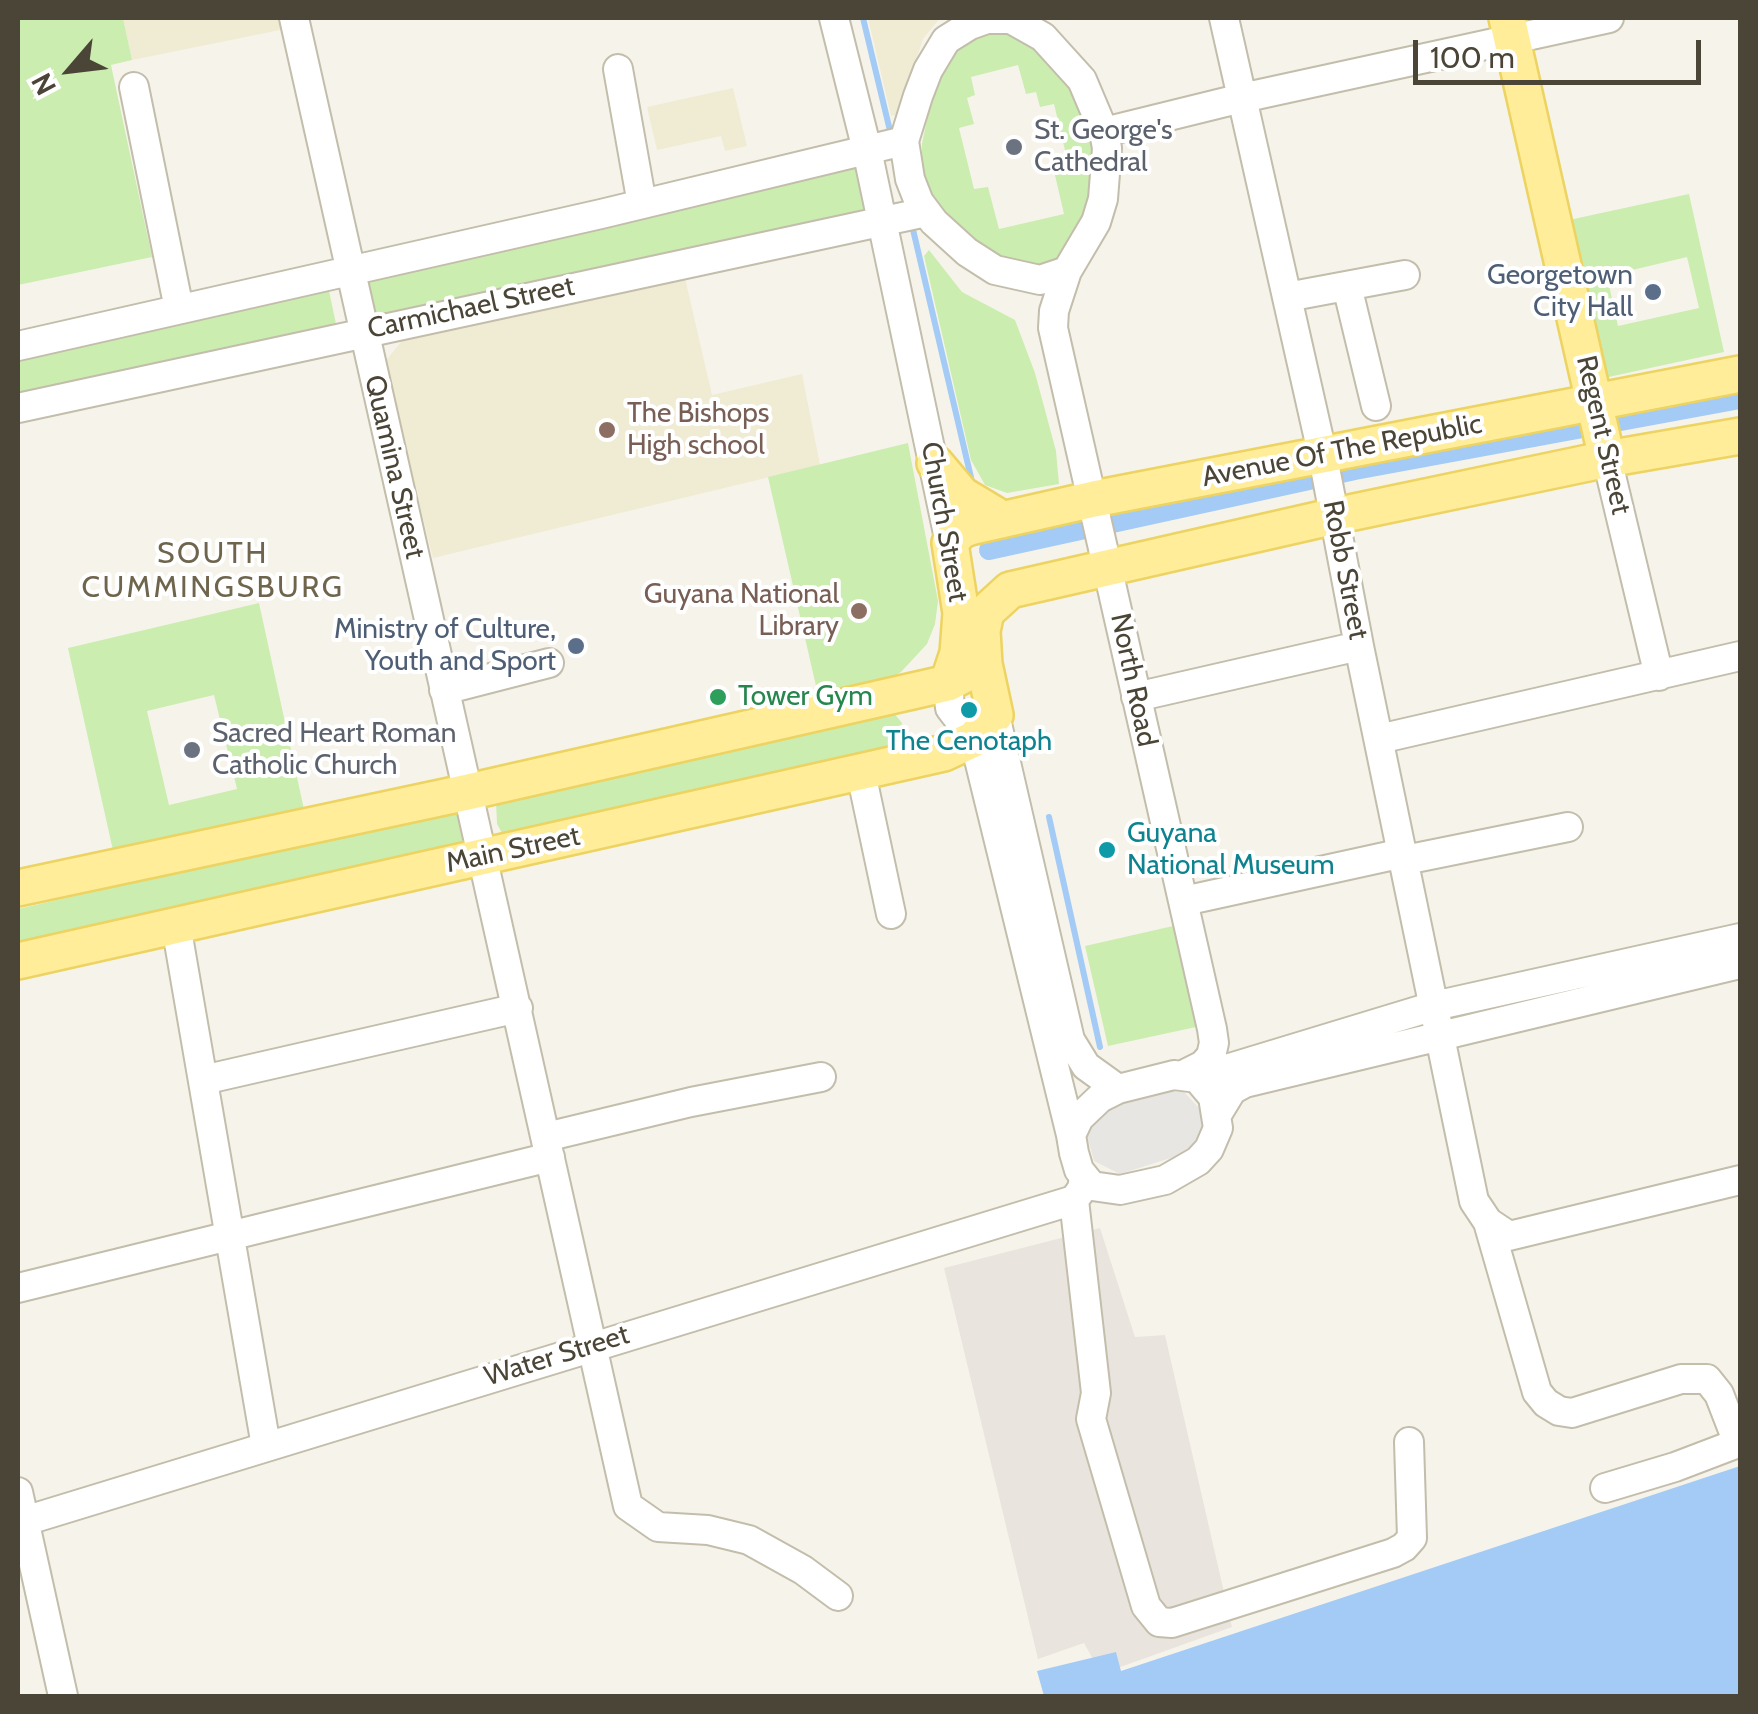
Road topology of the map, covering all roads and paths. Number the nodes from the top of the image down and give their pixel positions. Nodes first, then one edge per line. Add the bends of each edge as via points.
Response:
1 (294, 18) edge
2 (834, 18) edge
3 (1010, 18) edge
4 (1224, 18) edge
5 (1610, 18) edge
6 (1510, 29) edge
7 (618, 69) dead end
8 (134, 87) dead end
9 (1242, 98) junction
10 (1104, 132) junction
11 (889, 145) junction
12 (642, 204) junction
13 (907, 215) junction
14 (350, 269) junction
15 (1067, 271) junction
16 (1405, 275) dead end
17 (1347, 286) junction
18 (1287, 297) junction
19 (179, 309) junction
20 (364, 332) junction
21 (18, 346) edge
22 (1740, 374) edge
23 (1376, 406) dead end
24 (18, 408) edge
25 (1601, 431) junction
26 (1740, 436) edge
27 (935, 464) junction
28 (1325, 464) junction
29 (1096, 505) junction
30 (1333, 508) junction
31 (1002, 518) junction
32 (953, 556) junction
33 (1108, 561) junction
34 (1000, 598) junction
35 (1359, 646) junction
36 (1740, 656) edge
37 (549, 663) dead end
38 (984, 664) junction
39 (1660, 676) junction
40 (948, 683) junction
41 (444, 690) junction
42 (1136, 697) junction
43 (984, 727) junction
44 (1379, 739) junction
45 (861, 773) junction
46 (468, 792) junction
47 (1568, 827) dead end
48 (482, 857) junction
49 (1404, 857) junction
50 (18, 888) edge
51 (1184, 901) junction
52 (891, 914) dead end
53 (176, 924) junction
54 (1730, 953) edge
55 (18, 961) edge
56 (1434, 1006) junction
57 (518, 1008) junction
58 (1442, 1034) junction
59 (820, 1076) dead end
60 (1190, 1076) junction
61 (203, 1080) junction
62 (1118, 1089) junction
63 (1218, 1113) junction
64 (1072, 1135) junction
65 (548, 1147) junction
66 (1740, 1180) edge
67 (1079, 1189) junction
68 (1499, 1229) junction
69 (230, 1236) junction
70 (18, 1288) edge
71 (591, 1345) junction
72 (1409, 1442) dead end
73 (1739, 1443) edge
74 (266, 1446) junction
75 (1605, 1488) dead end
76 (18, 1492) edge
77 (20, 1522) edge
78 (838, 1596) dead end
79 (63, 1696) edge

1 - 14 street, Quamina Street
2 - 11 street, Church Street
3 - 10 street via 1043,37 1082,80
3 - 11 street via 970,24 946,40
4 - 9 street, Robb Street
5 - 6 street
6 - 9 street
6 - 25 main road, Regent Street
7 - 12 street
8 - 19 street
9 - 10 street
9 - 18 street, Robb Street
10 - 15 street via 1103,198
11 - 12 street
11 - 13 street, Church Street
11 - 13 street via 910,179
12 - 14 street
13 - 15 street via 995,270 1040,280
13 - 20 street, Carmichael Street
13 - 27 street, Church Street
14 - 19 street
14 - 20 street, Quamina Street
15 - 29 street, North Road via 1053,328
16 - 17 street
17 - 18 street
17 - 23 street
18 - 28 street, Robb Street
19 - 21 street
20 - 24 street, Carmichael Street
20 - 41 street, Quamina Street
22 - 25 main road, Avenue Of The Republic
25 - 26 main road, Avenue Of The Republic
25 - 28 main road, Avenue Of The Republic
25 - 30 main road, Avenue Of The Republic
25 - 39 street, Regent Street
27 - 31 main road via 962,495
27 - 32 street, Church Street
28 - 29 main road, Avenue Of The Republic
28 - 30 street, Robb Street
29 - 31 main road, Avenue Of The Republic
29 - 33 street, North Road
30 - 33 main road, Avenue Of The Republic
30 - 35 street, Robb Street
31 - 32 main road, Avenue Of The Republic via 960,532
32 - 34 main road via 971,584
32 - 40 main road, Church Street via 961,613
33 - 34 main road, Avenue Of The Republic
33 - 42 street, North Road
34 - 38 main road, Church Street via 982,631
35 - 42 street
35 - 44 street, Robb Street
36 - 39 street
37 - 41 street
38 - 40 main road
38 - 43 main road, Church Street
39 - 44 street
40 - 43 street, Church Street via 950,708
40 - 46 main road
41 - 46 street, Quamina Street
42 - 51 street, North Road
43 - 45 main road, Main Street via 944,753
43 - 62 street, Church Street via 1070,1040 1086,1066
43 - 64 street, Church Street
44 - 49 street, Robb Street
45 - 48 main road, Main Street
45 - 52 street
46 - 48 street, Quamina Street
46 - 50 main road
47 - 49 street
48 - 53 main road, Main Street
48 - 57 street, Quamina Street
49 - 51 street
49 - 56 street, Robb Street
51 - 60 street, North Road via 1214,1043
53 - 55 main road, Main Street
53 - 61 street
54 - 56 street
54 - 58 street
56 - 58 street, Robb Street
56 - 60 street
57 - 61 street
57 - 65 street, Quamina Street
58 - 63 street via 1245,1083
58 - 68 street via 1474,1201
59 - 65 street via 691,1102
60 - 62 street
60 - 63 street via 1213,1098
61 - 69 street
62 - 64 street via 1086,1110
63 - 67 street via 1209,1149 1183,1172 1120,1190
64 - 67 street
65 - 69 street
65 - 71 street, Quamina Street
66 - 68 street
67 - 71 street, Water Street
67 - 72 street via 1096,1393 1091,1419 1146,1606 1159,1622 1404,1547 1412,1538
68 - 73 street via 1546,1403 1572,1413 1681,1379 1707,1379
69 - 70 street
69 - 74 street
71 - 74 street, Water Street
71 - 78 street, Quamina Street via 628,1506 658,1527 750,1540
73 - 75 street
74 - 77 street, Water Street
76 - 77 street
77 - 79 street

